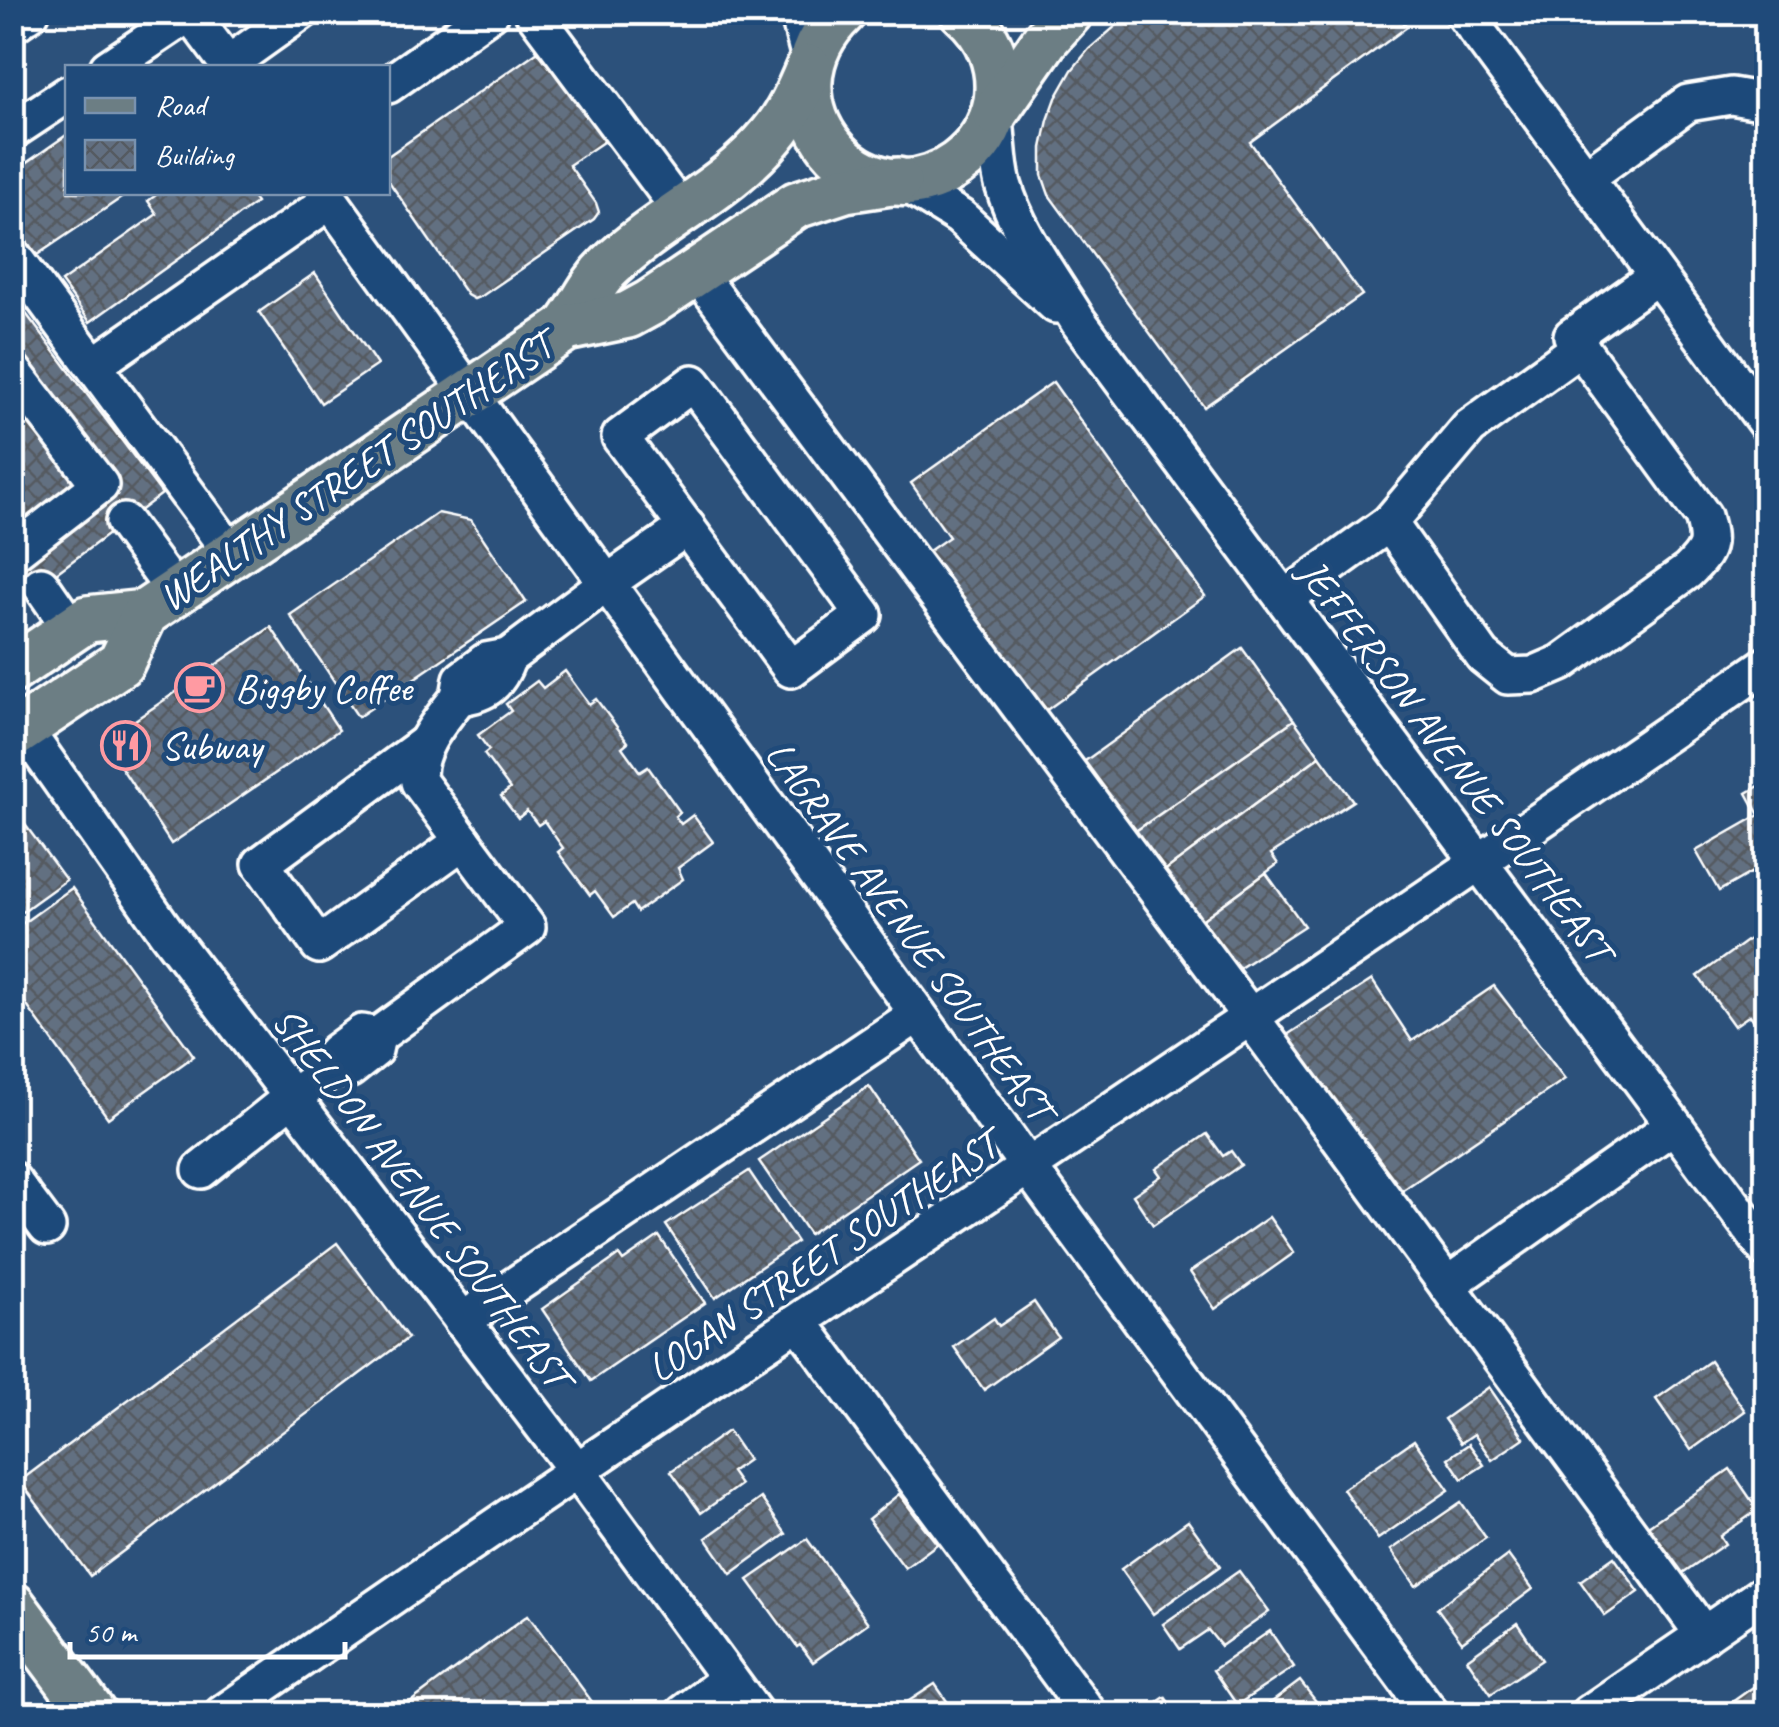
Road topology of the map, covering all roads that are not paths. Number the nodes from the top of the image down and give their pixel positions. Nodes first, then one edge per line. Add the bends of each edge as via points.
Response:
1 (31, 12) edge
2 (301, 12) edge
3 (492, 12) edge
4 (533, 12) edge
5 (798, 12) edge
6 (843, 12) edge
7 (962, 12) edge
8 (1070, 12) edge
9 (1463, 12) edge
10 (189, 13) edge
11 (12, 25) edge
12 (810, 64) junction
13 (112, 65) edge
14 (228, 65) edge
15 (230, 65) edge
16 (390, 85) edge
17 (65, 96) edge
18 (1766, 102) edge
19 (994, 113) junction
20 (12, 131) edge
21 (1586, 178) junction
22 (900, 181) junction
23 (328, 196) edge
24 (681, 212) junction
25 (12, 255) edge
26 (696, 271) junction
27 (1664, 285) junction
28 (1078, 322) junction
29 (566, 328) junction
30 (1580, 346) junction
31 (94, 365) junction
32 (12, 370) edge
33 (470, 394) junction
34 (1766, 424) edge
35 (124, 522) dead end
36 (1390, 522) junction
37 (687, 527) junction
38 (12, 546) edge
39 (232, 554) junction
40 (607, 582) junction
41 (41, 586) dead end
42 (1284, 599) junction
43 (160, 603) junction
44 (72, 630) junction
45 (1766, 666) edge
46 (12, 670) edge
47 (18, 733) edge
48 (426, 743) junction
49 (462, 840) junction
50 (1480, 864) junction
51 (918, 1014) junction
52 (1251, 1018) junction
53 (292, 1097) junction
54 (1674, 1125) junction
55 (1029, 1167) junction
56 (200, 1170) dead end
57 (12, 1180) edge
58 (47, 1227) dead end
59 (1766, 1249) edge
60 (1447, 1285) junction
61 (462, 1320) junction
62 (799, 1322) junction
63 (578, 1472) junction
64 (1766, 1592) edge
65 (12, 1605) edge
66 (1704, 1635) junction
67 (729, 1679) junction
68 (1595, 1712) edge
69 (93, 1714) edge
70 (222, 1714) edge
71 (683, 1714) edge
72 (755, 1714) edge
73 (1089, 1714) edge
74 (1431, 1714) edge

1 - 11 street
2 - 15 street
3 - 16 street
4 - 24 street
5 - 12 street
6 - 12 main road, WEALTHY STREET SOUTHEAST
7 - 19 main road via 987,41 996,64
8 - 19 main road
9 - 21 street
10 - 13 street
10 - 14 street
12 - 22 main road via 812,113 836,154 875,177
12 - 24 main road, WEALTHY STREET SOUTHEAST via 772,136
17 - 20 street
18 - 21 street via 1731,96 1688,103
19 - 22 main road, WEALTHY STREET SOUTHEAST via 978,144 950,168
19 - 28 street, JEFFERSON AVENUE SOUTHEAST via 1008,198
21 - 27 street
22 - 26 main road, WEALTHY STREET SOUTHEAST via 796,205
22 - 28 street, JEFFERSON AVENUE SOUTHEAST via 960,217
23 - 31 street
23 - 33 street, LAGRAVE AVENUE SOUTHEAST
24 - 29 main road, WEALTHY STREET SOUTHEAST via 601,275
25 - 31 street
26 - 29 main road, WEALTHY STREET SOUTHEAST via 628,315
26 - 52 street
27 - 30 street
27 - 34 street
28 - 42 street, JEFFERSON AVENUE SOUTHEAST
29 - 33 main road, WEALTHY STREET SOUTHEAST
30 - 36 street via 1470,427
30 - 36 street via 1703,516 1705,554 1688,571 1561,663 1533,676 1508,676 1484,656
31 - 39 street
32 - 38 street via 100,484 16,550
33 - 39 main road, WEALTHY STREET SOUTHEAST
33 - 40 street, LAGRAVE AVENUE SOUTHEAST
35 - 43 street
36 - 42 street
37 - 37 street via 791,669 864,615 693,383 620,437
37 - 40 street
39 - 43 main road, WEALTHY STREET SOUTHEAST
40 - 48 street via 508,657 501,677 476,696 459,698
40 - 51 street, LAGRAVE AVENUE SOUTHEAST
41 - 44 street
42 - 50 street, JEFFERSON AVENUE SOUTHEAST
43 - 44 main road, WEALTHY STREET SOUTHEAST via 87,619
43 - 47 main road, WEALTHY STREET SOUTHEAST via 121,663
44 - 46 main road, WEALTHY STREET SOUTHEAST
45 - 50 street, LOGAN STREET SOUTHEAST
47 - 53 street, SHELDON AVENUE SOUTHEAST
48 - 49 street via 419,782
48 - 49 street via 260,864 319,945
49 - 53 street via 527,927 377,1036 374,1050 350,1069 333,1068
50 - 52 street, LOGAN STREET SOUTHEAST
50 - 54 street, JEFFERSON AVENUE SOUTHEAST
51 - 55 street, LAGRAVE AVENUE SOUTHEAST
51 - 61 street
52 - 55 street, LOGAN STREET SOUTHEAST
52 - 60 street
53 - 56 street
53 - 61 street, SHELDON AVENUE SOUTHEAST
54 - 59 street, JEFFERSON AVENUE SOUTHEAST
54 - 60 street
55 - 62 street, LOGAN STREET SOUTHEAST
55 - 74 street, LAGRAVE AVENUE SOUTHEAST
57 - 58 street
60 - 66 street
61 - 63 street, SHELDON AVENUE SOUTHEAST
62 - 63 street, LOGAN STREET SOUTHEAST
62 - 73 street
63 - 67 street, SHELDON AVENUE SOUTHEAST
63 - 70 street, LOGAN STREET SOUTHEAST
64 - 66 street
65 - 69 main road
66 - 68 street
67 - 71 street
67 - 72 street, SHELDON AVENUE SOUTHEAST

